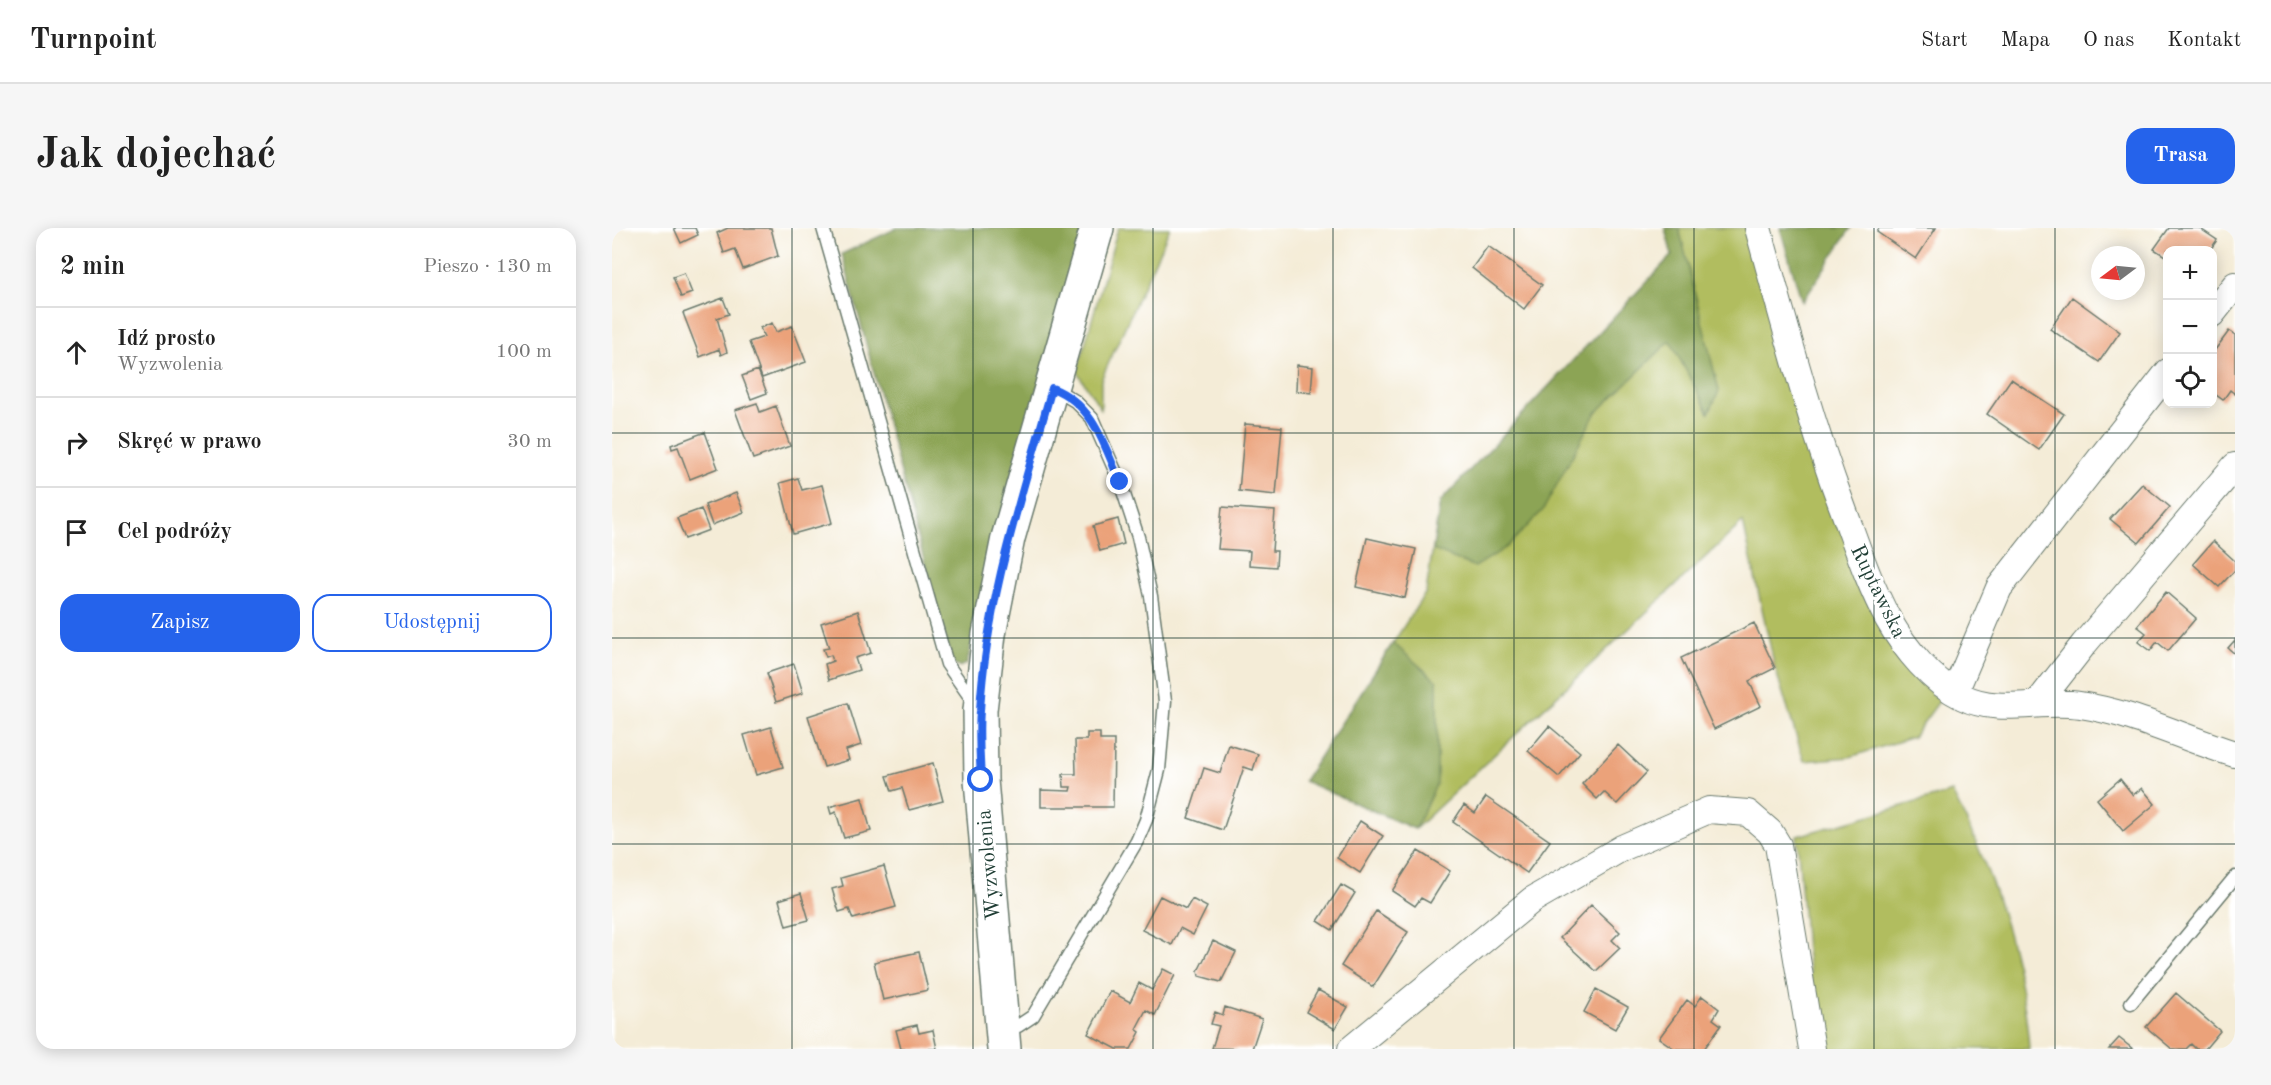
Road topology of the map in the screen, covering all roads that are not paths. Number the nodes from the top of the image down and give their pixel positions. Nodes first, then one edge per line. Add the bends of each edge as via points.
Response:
1 (823, 228) edge
2 (1097, 228) edge
3 (1758, 228) edge
4 (2235, 285) edge
5 (2217, 308) edge
6 (2163, 378) edge
7 (1052, 388) junction
8 (2235, 466) edge
9 (1955, 692) junction
10 (2037, 704) junction
11 (980, 710) junction
12 (2235, 754) edge
13 (2235, 877) edge
14 (2131, 1003) dead end
15 (1003, 1038) edge
16 (1352, 1049) edge
17 (1812, 1049) edge

1 - 11 lane via 947,664
2 - 7 street, Wyzwolenia
3 - 9 street, Ruptawska via 1812,418 1870,579 1889,621 1908,649
4 - 5 street
6 - 9 street via 1999,588
7 - 11 street, Wyzwolenia via 1000,573
7 - 15 lane via 1075,401 1092,418 1131,513 1151,596 1165,701 1164,731 1152,800 1137,842 1033,1016
8 - 10 street
9 - 10 street, Ruptawska via 1972,701 2005,706
10 - 12 street, Ruptawska via 2078,704 2115,712
11 - 15 street, Wyzwolenia via 983,811
13 - 14 lane
16 - 17 street via 1532,900 1622,848 1708,810 1749,813 1778,845

